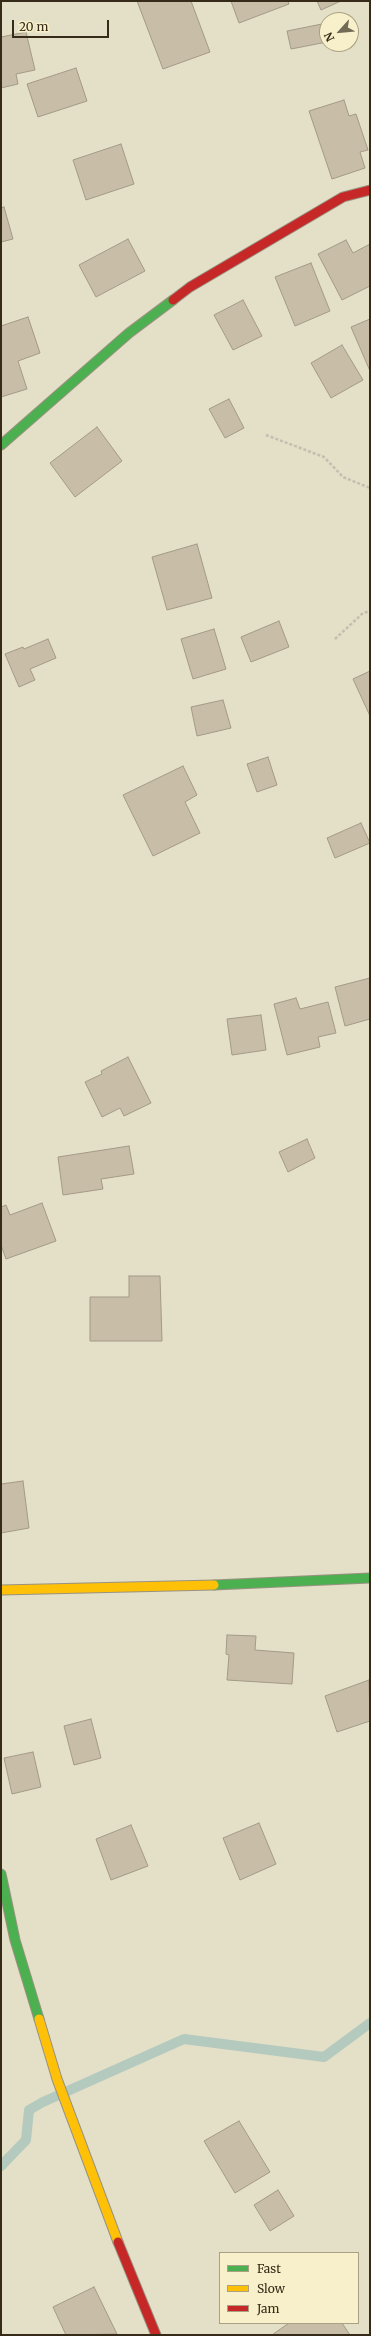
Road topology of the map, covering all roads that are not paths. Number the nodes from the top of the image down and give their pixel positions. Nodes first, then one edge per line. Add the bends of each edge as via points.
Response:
1 (370, 190) edge
2 (1, 445) edge
3 (370, 1578) edge
4 (1, 1590) edge
5 (1, 1874) edge
6 (156, 2335) edge

1 - 2 street via 343,197 190,287 129,333
3 - 4 street via 313,1582
5 - 6 street via 15,1940 57,2079 135,2287

